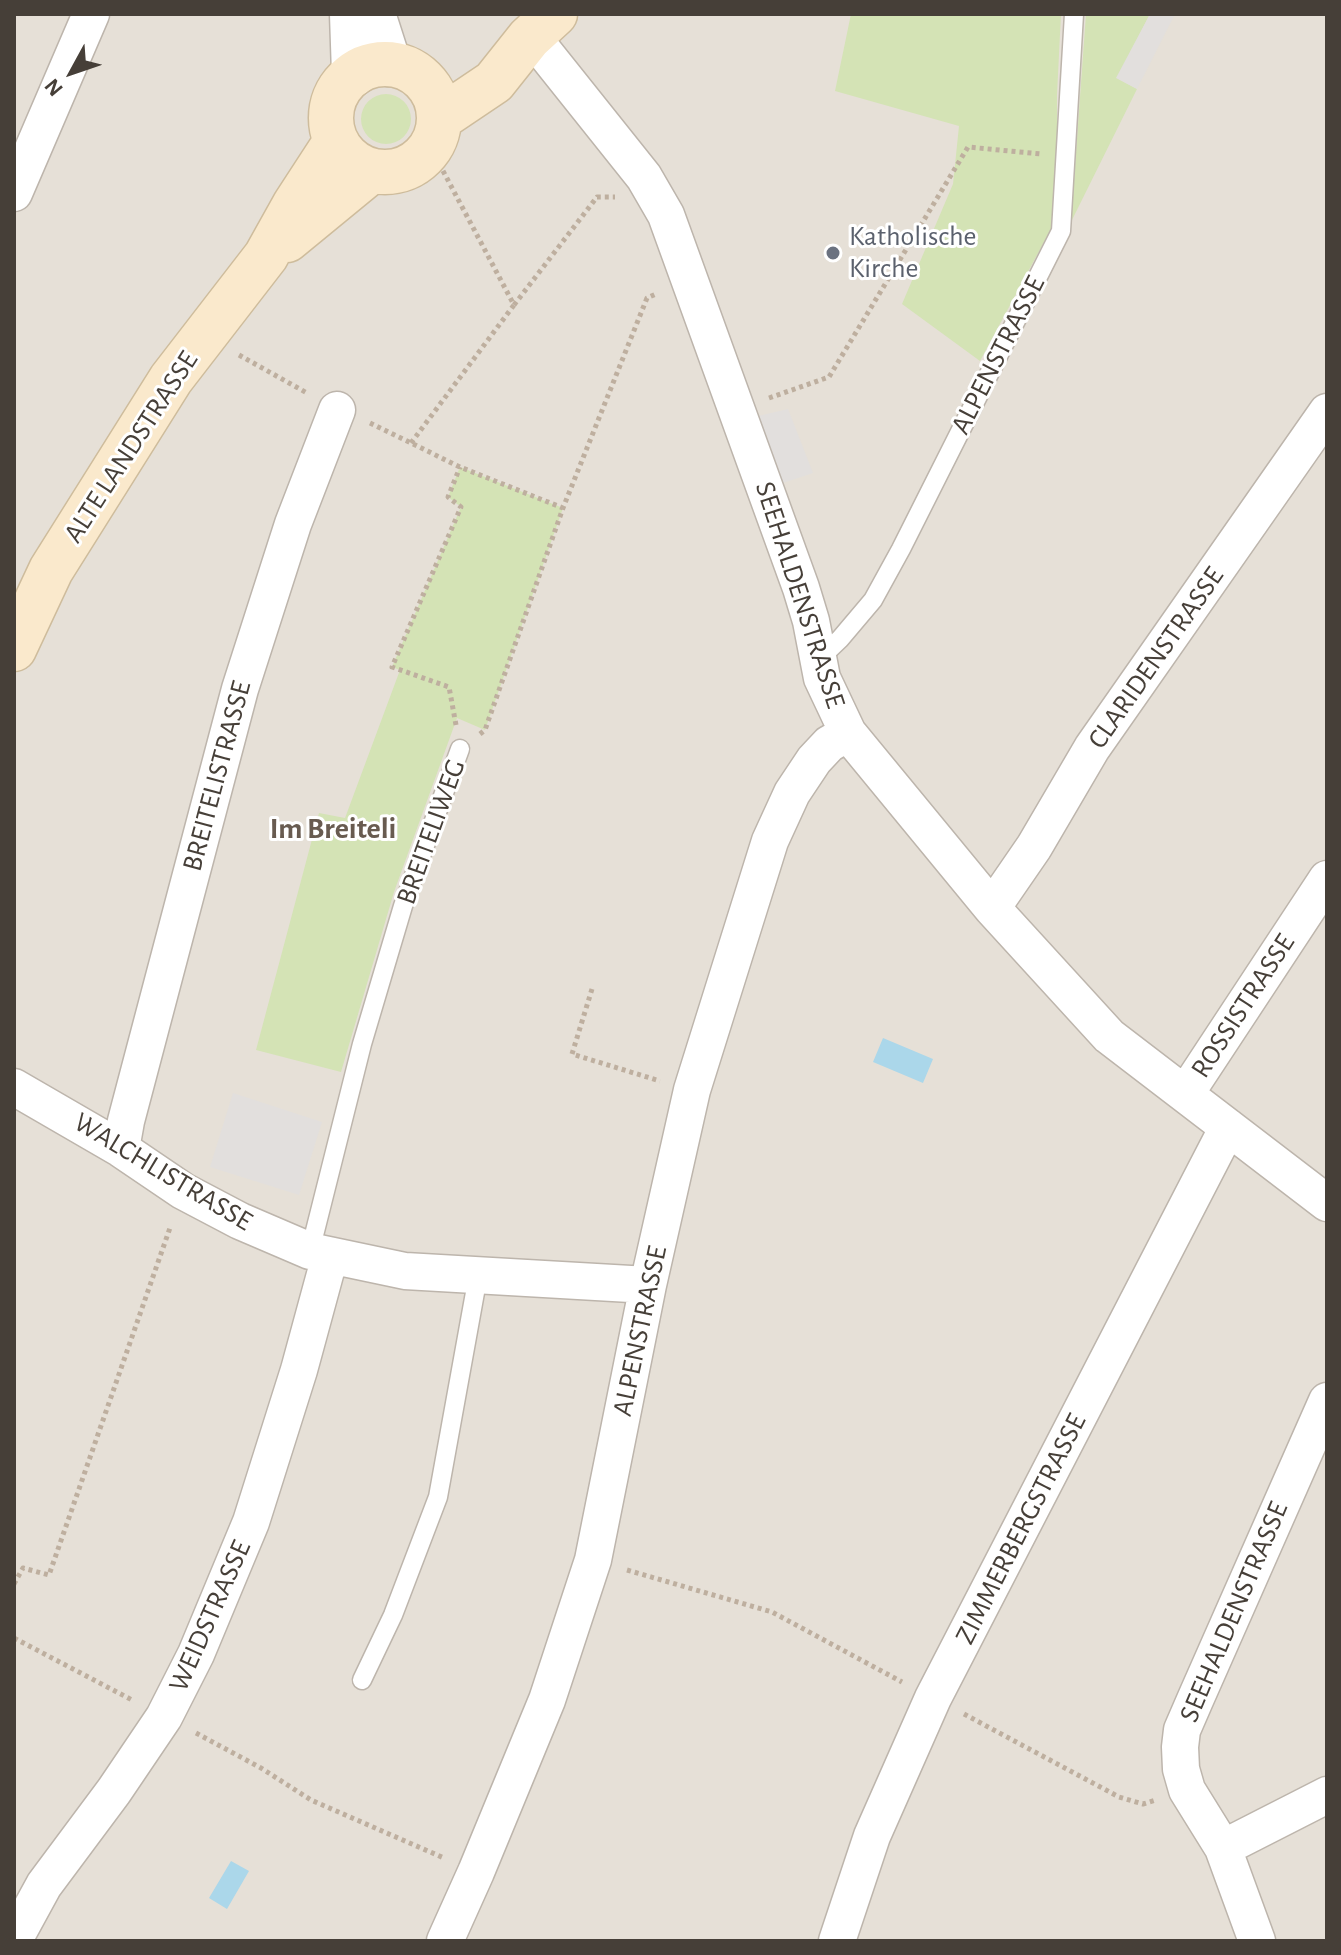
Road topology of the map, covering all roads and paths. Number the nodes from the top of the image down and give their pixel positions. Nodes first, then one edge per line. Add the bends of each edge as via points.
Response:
1 (91, 14) edge
2 (352, 14) edge
3 (373, 14) edge
4 (1074, 14) edge
5 (542, 26) edge
6 (372, 69) junction
7 (433, 102) junction
8 (336, 141) junction
9 (1066, 156) junction
10 (442, 169) dead end
11 (371, 171) junction
12 (644, 177) junction
13 (14, 193) edge
14 (266, 256) junction
15 (691, 282) junction
16 (514, 305) junction
17 (237, 353) dead end
18 (737, 408) junction
19 (337, 410) junction
20 (1327, 412) edge
21 (411, 443) junction
22 (460, 467) junction
23 (563, 508) junction
24 (14, 649) edge
25 (818, 660) junction
26 (848, 733) junction
27 (460, 749) junction
28 (1327, 879) edge
29 (992, 908) junction
30 (592, 989) dead end
31 (14, 1087) edge
32 (692, 1090) junction
33 (1186, 1093) junction
34 (1228, 1127) junction
35 (121, 1149) junction
36 (1327, 1203) edge
37 (172, 1223) dead end
38 (320, 1253) junction
39 (478, 1276) junction
40 (648, 1285) junction
41 (1327, 1401) edge
42 (593, 1560) junction
43 (14, 1584) edge
44 (14, 1638) edge
45 (362, 1680) dead end
46 (907, 1684) dead end
47 (968, 1716) dead end
48 (164, 1717) junction
49 (1327, 1795) edge
50 (1119, 1797) dead end
51 (1223, 1848) junction
52 (476, 1872) junction
53 (14, 1940) edge
54 (445, 1941) edge
55 (837, 1941) edge
56 (1257, 1941) edge

1 - 13 street
2 - 6 street
3 - 6 street
4 - 9 lane, ALPENSTRASSE
5 - 7 main road via 494,82
5 - 12 street, SEEHALDENSTRASSE via 545,53
6 - 7 main road via 417,75
6 - 8 main road via 335,97 331,127
7 - 11 main road via 431,146 399,171
8 - 11 main road via 345,155
8 - 14 main road, ALTE LANDSTRASSE
9 - 18 path via 968,147 829,377
9 - 25 lane, ALPENSTRASSE via 1061,231 873,600
10 - 16 path
11 - 14 main road, ALTE LANDSTRASSE
12 - 15 street, SEEHALDENSTRASSE via 666,215
12 - 16 path via 613,199 597,197
14 - 24 main road, ALTE LANDSTRASSE via 171,379 51,570
15 - 18 street, SEEHALDENSTRASSE
15 - 23 path, BREITELIWEG via 647,298
16 - 21 path
17 - 19 path
18 - 25 street, SEEHALDENSTRASSE via 808,610
19 - 21 path
19 - 35 street, BREITELISTRASSE via 293,524 240,689
20 - 29 street, CLARIDENSTRASSE via 1092,748
21 - 22 path
22 - 23 path
22 - 27 path via 448,497 461,507 392,667 449,687
23 - 27 path, BREITELIWEG via 485,730
25 - 26 street, SEEHALDENSTRASSE
26 - 29 street, SEEHALDENSTRASSE
26 - 32 street, ALPENSTRASSE via 814,760 770,841
27 - 38 lane, BREITELIWEG via 398,920 362,1044
28 - 33 street, ROSSISTRASSE
29 - 33 street, SEEHALDENSTRASSE via 1109,1036
30 - 32 path via 572,1054
31 - 35 street, WALCHLISTRASSE
32 - 40 street, ALPENSTRASSE
33 - 34 street, SEEHALDENSTRASSE
34 - 36 street, SEEHALDENSTRASSE
34 - 55 street, ZIMMERBERGSTRASSE via 933,1698 872,1836
35 - 38 street, WALCHLISTRASSE via 240,1221
37 - 43 path via 49,1575 23,1568
38 - 39 street, WALCHLISTRASSE via 405,1271
38 - 48 street, WEIDSTRASSE via 299,1370 251,1522
39 - 40 street, WALCHLISTRASSE
39 - 45 lane via 438,1497
40 - 42 street, ALPENSTRASSE
41 - 51 street, SEEHALDENSTRASSE via 1182,1730 1181,1769 1187,1790
42 - 46 path via 772,1612
42 - 52 street, ALPENSTRASSE via 547,1700
44 - 48 path
47 - 50 path
48 - 52 path via 311,1800
48 - 53 street, WEIDSTRASSE via 44,1885
49 - 51 street
51 - 56 street, SEEHALDENSTRASSE
52 - 54 street, ALPENSTRASSE

